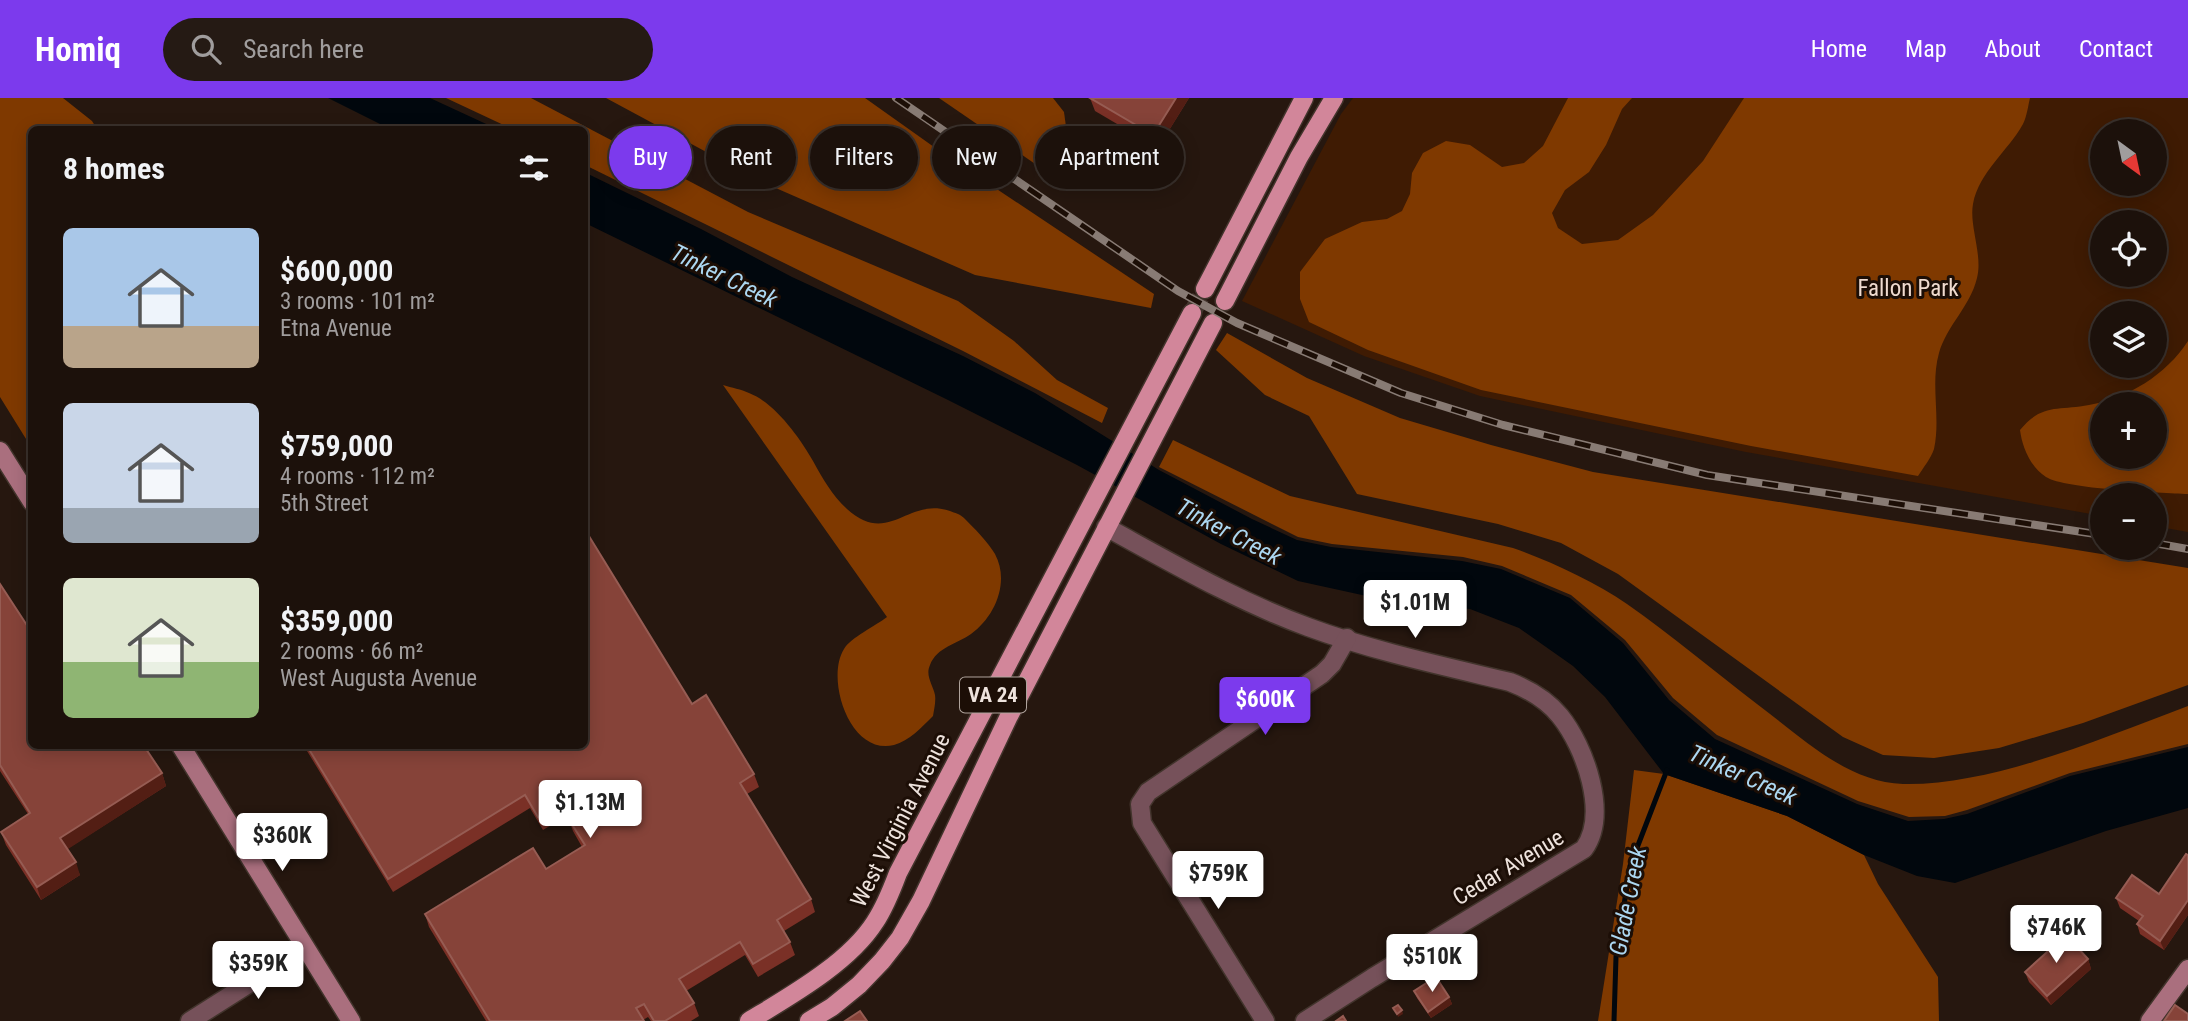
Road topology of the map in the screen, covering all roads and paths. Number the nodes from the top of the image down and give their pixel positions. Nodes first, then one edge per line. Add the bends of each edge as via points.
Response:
1 (1304, 98) edge
2 (1334, 98) edge
3 (1205, 289) tunnel mouth
4 (1225, 301) dead end
5 (1192, 313) tunnel mouth
6 (1213, 323) dead end
7 (0, 451) edge
8 (28, 496) edge
9 (1110, 520) junction
10 (1347, 638) junction
11 (183, 749) edge
12 (305, 948) junction
13 (2188, 969) edge
14 (190, 1021) edge
15 (351, 1021) edge
16 (749, 1021) edge
17 (809, 1021) edge
18 (1265, 1021) edge
19 (1305, 1021) edge
20 (2150, 1021) edge

1 - 3 main road
2 - 4 main road
5 - 16 main road, West Virginia Avenue / VA 24 via 875,923 819,977
6 - 9 main road, VA 24
7 - 8 street
9 - 10 street via 1209,584 1310,628
9 - 17 main road, VA 24 via 900,938 859,985
10 - 18 street via 1322,674 1148,792 1140,804 1139,815 1155,845
10 - 19 street, Cedar Avenue via 1510,682 1540,698 1558,714 1584,758 1594,806 1593,831 1576,855
11 - 12 street
12 - 14 street
12 - 15 street
13 - 20 street

